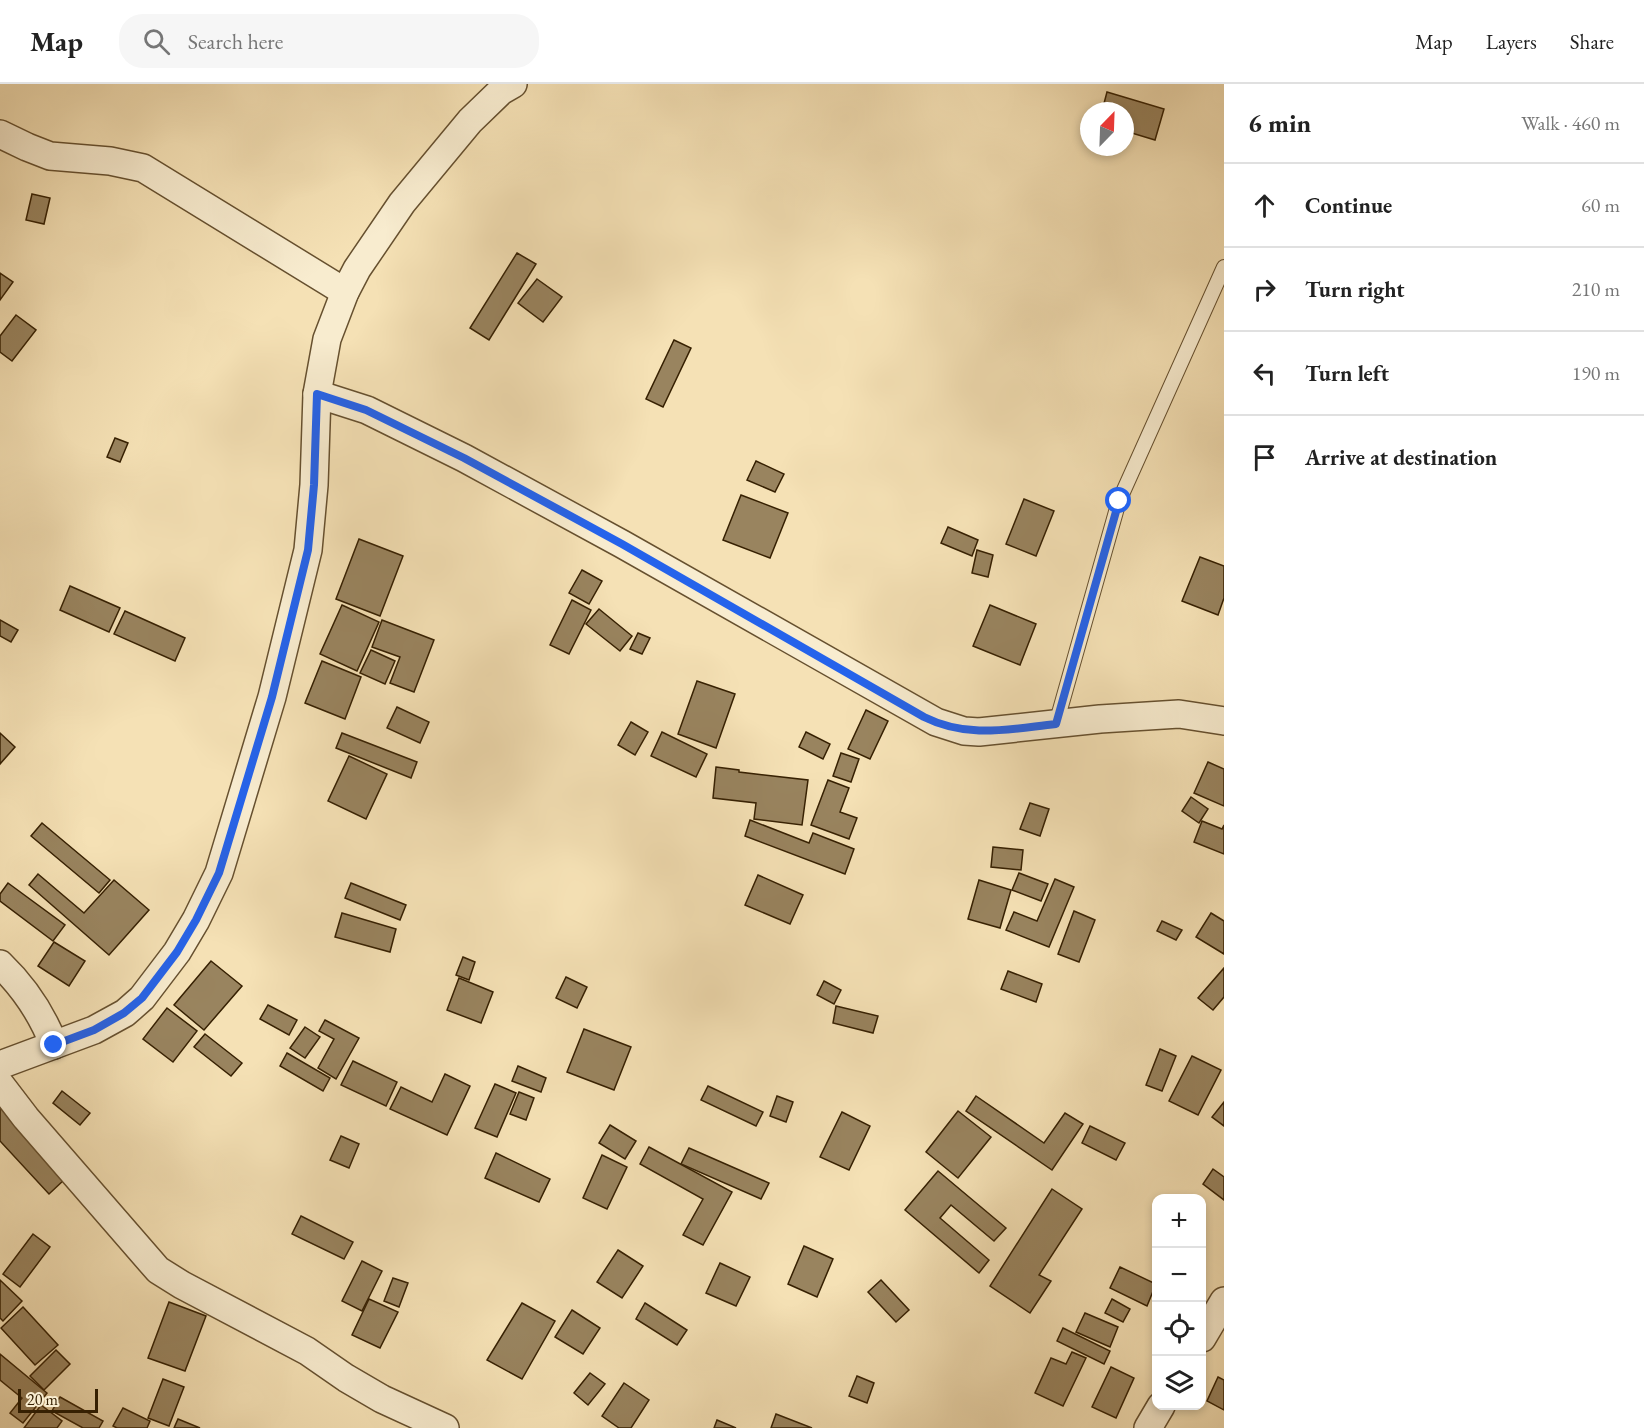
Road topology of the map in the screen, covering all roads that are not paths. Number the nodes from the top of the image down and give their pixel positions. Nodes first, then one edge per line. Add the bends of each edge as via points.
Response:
1 (513, 84) edge
2 (0, 134) edge
3 (1224, 267) edge
4 (345, 292) junction
5 (317, 394) junction
6 (1224, 721) edge
7 (1056, 724) junction
8 (0, 964) edge
9 (54, 1045) junction
10 (0, 1065) edge
11 (0, 1084) edge
12 (1224, 1301) edge
13 (1206, 1331) edge
14 (1159, 1410) edge
15 (445, 1428) edge
16 (1148, 1428) edge

1 - 4 street via 470,121 402,203
2 - 4 street via 50,156 143,168
3 - 7 lane via 1119,501
4 - 5 street via 327,339
5 - 7 street via 366,410 464,458 936,722 979,732
5 - 9 street via 308,550 272,697 219,873 177,952 142,998 94,1030
6 - 7 street via 1179,714
8 - 9 street via 28,996
9 - 10 street
11 - 15 street via 158,1270 289,1341 382,1399
12 - 13 street
14 - 16 street

